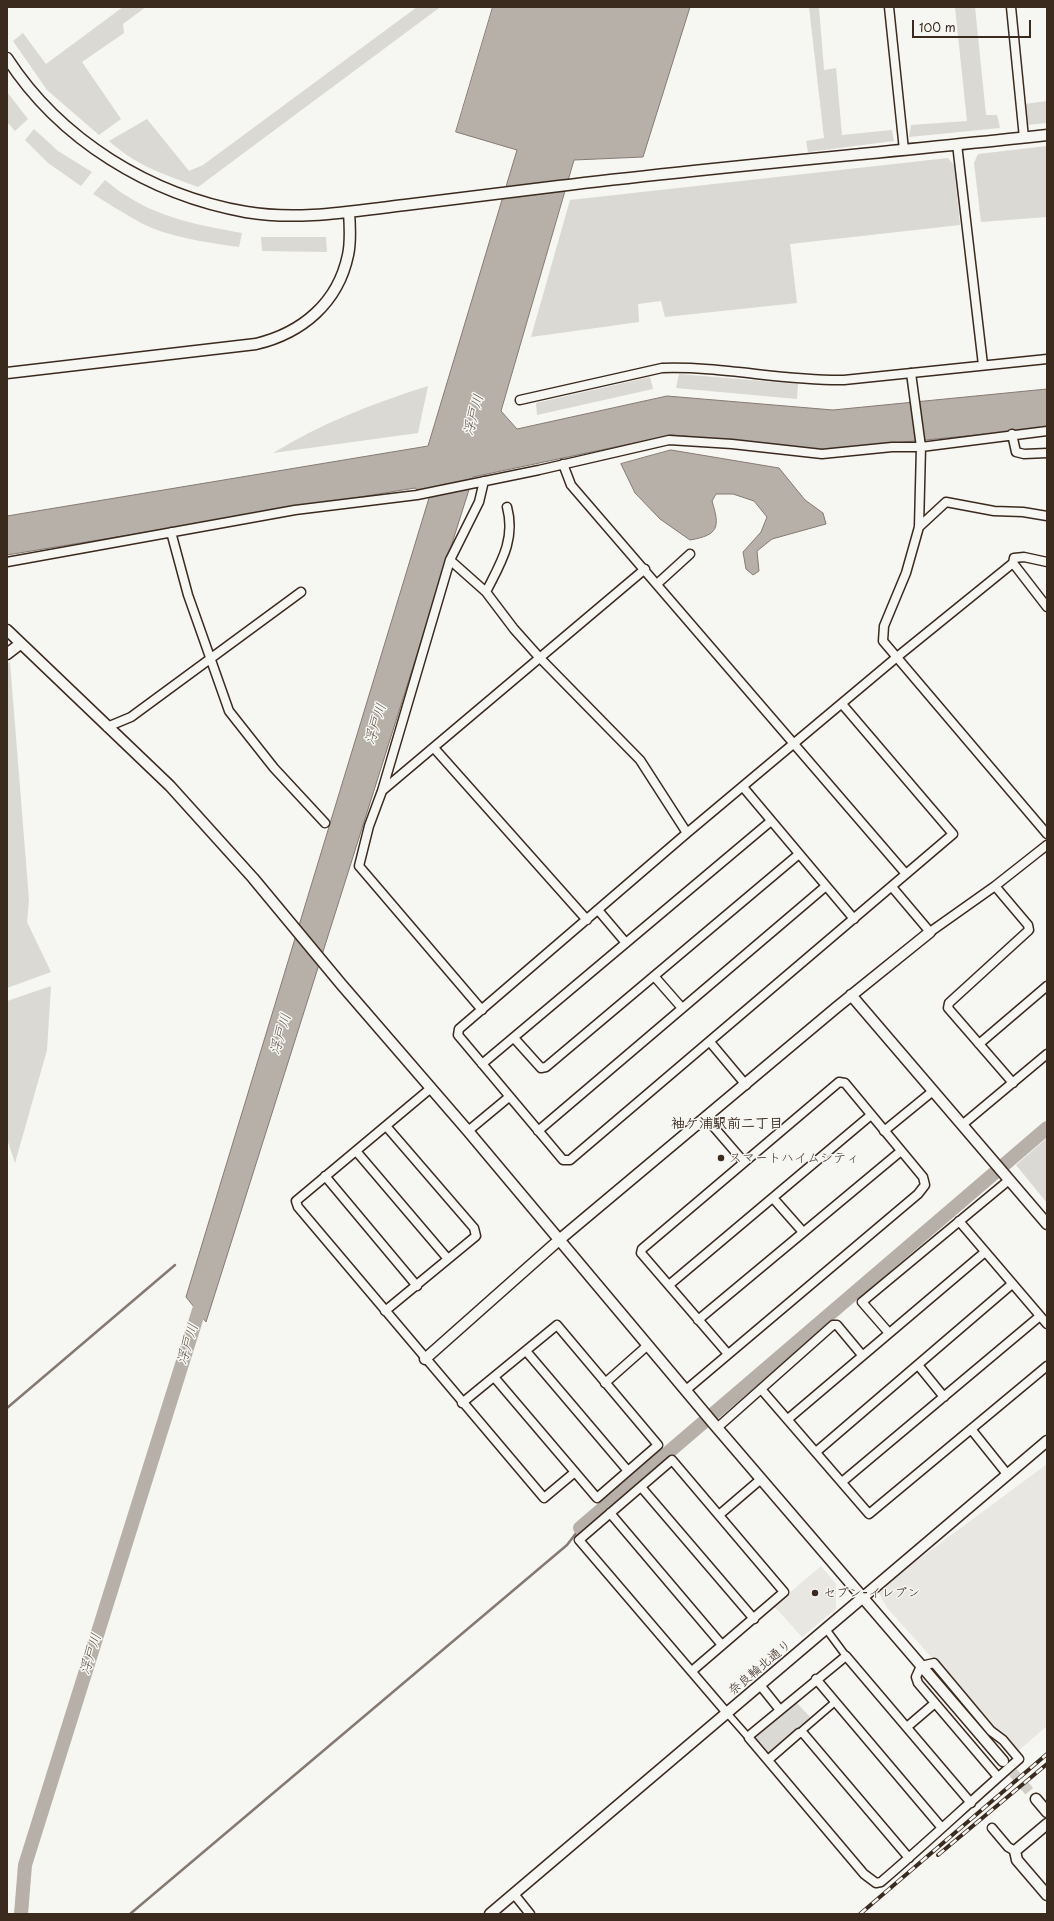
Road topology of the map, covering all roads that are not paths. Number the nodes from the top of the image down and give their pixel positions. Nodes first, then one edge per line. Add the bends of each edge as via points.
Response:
1 (889, 7) edge
2 (1010, 7) edge
3 (7, 58) edge
4 (1047, 135) edge
5 (1024, 138) junction
6 (957, 144) junction
7 (904, 150) junction
8 (349, 212) junction
9 (1047, 359) edge
10 (983, 365) junction
11 (7, 373) edge
12 (911, 373) junction
13 (520, 400) dead end
14 (1047, 431) edge
15 (1012, 434) junction
16 (921, 447) junction
17 (1047, 453) edge
18 (563, 464) junction
19 (484, 481) junction
20 (507, 507) dead end
21 (1047, 516) edge
22 (919, 527) junction
23 (171, 532) junction
24 (690, 554) dead end
25 (450, 560) junction
26 (7, 562) edge
27 (1047, 562) edge
28 (1013, 563) junction
29 (645, 570) junction
30 (657, 584) junction
31 (301, 592) dead end
32 (486, 592) junction
33 (1047, 607) edge
34 (7, 630) edge
35 (20, 644) junction
36 (7, 654) edge
37 (539, 657) junction
38 (897, 657) junction
39 (212, 658) junction
40 (842, 704) junction
41 (107, 727) junction
42 (795, 744) junction
43 (434, 748) junction
44 (743, 787) junction
45 (382, 790) junction
46 (771, 821) junction
47 (325, 823) dead end
48 (1046, 830) edge
49 (687, 833) junction
50 (1047, 844) edge
51 (799, 854) junction
52 (906, 874) junction
53 (826, 886) junction
54 (995, 886) junction
55 (892, 887) junction
56 (598, 910) junction
57 (587, 920) junction
58 (854, 920) junction
59 (930, 932) junction
60 (626, 943) junction
61 (654, 976) junction
62 (1047, 986) edge
63 (851, 995) junction
64 (682, 1008) junction
65 (482, 1010) junction
66 (514, 1038) junction
67 (710, 1042) junction
68 (979, 1044) junction
69 (1047, 1054) edge
70 (482, 1064) junction
71 (1013, 1083) junction
72 (746, 1084) junction
73 (431, 1088) junction
74 (933, 1090) junction
75 (509, 1097) junction
76 (871, 1115) junction
77 (706, 1118) junction
78 (962, 1125) junction
79 (386, 1126) junction
80 (884, 1130) junction
81 (468, 1131) junction
82 (538, 1131) junction
83 (356, 1151) junction
84 (901, 1151) junction
85 (744, 1162) junction
86 (325, 1176) junction
87 (1009, 1180) junction
88 (773, 1198) junction
89 (959, 1221) junction
90 (1047, 1224) edge
91 (803, 1232) junction
92 (559, 1240) junction
93 (985, 1252) junction
94 (448, 1259) junction
95 (1012, 1284) junction
96 (669, 1285) junction
97 (417, 1286) junction
98 (385, 1311) junction
99 (1040, 1316) junction
100 (698, 1320) junction
101 (1047, 1324) edge
102 (889, 1333) junction
103 (648, 1346) junction
104 (526, 1351) junction
105 (728, 1354) junction
106 (862, 1355) junction
107 (425, 1359) junction
108 (918, 1365) junction
109 (1047, 1366) edge
110 (494, 1377) junction
111 (605, 1383) junction
112 (761, 1389) junction
113 (686, 1390) junction
114 (944, 1396) junction
115 (462, 1403) junction
116 (788, 1419) junction
117 (715, 1425) junction
118 (971, 1429) junction
119 (1047, 1440) edge
120 (816, 1452) junction
121 (628, 1471) junction
122 (575, 1472) junction
123 (1007, 1474) junction
124 (762, 1479) junction
125 (842, 1482) junction
126 (641, 1487) junction
127 (610, 1513) junction
128 (719, 1515) junction
129 (862, 1598) junction
130 (754, 1619) junction
131 (826, 1629) junction
132 (722, 1645) junction
133 (846, 1656) junction
134 (921, 1666) junction
135 (692, 1671) junction
136 (816, 1679) junction
137 (760, 1684) junction
138 (835, 1702) junction
139 (935, 1703) junction
140 (780, 1710) junction
141 (727, 1713) junction
142 (907, 1727) junction
143 (799, 1733) junction
144 (749, 1738) junction
145 (768, 1760) junction
146 (1003, 1761) tunnel mouth
147 (998, 1777) junction
148 (1036, 1799) tunnel mouth
149 (971, 1803) junction
150 (1047, 1812) edge
151 (1047, 1824) edge
152 (942, 1828) junction
153 (992, 1828) dead end
154 (1016, 1851) junction
155 (909, 1858) junction
156 (514, 1894) junction
157 (1047, 1895) edge
158 (490, 1914) edge
159 (530, 1914) edge

1 - 7 street
2 - 5 street
3 - 8 street via 38,98 77,137 116,165 170,190 222,207 272,215
4 - 5 street
5 - 6 street
6 - 7 street
6 - 10 street
7 - 8 street via 576,184
8 - 11 street via 349,254 338,285 314,316 293,332 256,344
9 - 10 street
10 - 12 street
12 - 13 street via 844,380 811,380 754,373 662,368
12 - 16 street
14 - 15 street
15 - 16 street
15 - 17 street via 1016,452
16 - 18 street via 892,447 822,454 675,439
16 - 22 street
18 - 19 street
18 - 29 street via 571,486
19 - 23 street via 422,494 295,510
19 - 25 street via 478,502
20 - 32 street via 511,521 510,532 502,561
21 - 22 street via 994,511 946,502
22 - 38 street via 906,573 884,626 883,641
23 - 26 street
23 - 39 street via 188,595
24 - 30 street
25 - 32 street
25 - 45 street
27 - 28 street via 1024,557 1014,558
28 - 33 street
28 - 38 street
29 - 30 street
29 - 37 street
30 - 42 street
31 - 39 street
32 - 37 street via 514,630
34 - 35 street
35 - 36 street
35 - 41 street
37 - 43 street
37 - 49 street via 640,760
38 - 40 street
38 - 48 street
39 - 41 street via 131,718
39 - 47 street via 229,711 274,768
40 - 42 street
40 - 52 street via 952,834
41 - 73 street via 201,819
42 - 44 street
42 - 52 street
43 - 45 street
43 - 57 street
44 - 46 street
44 - 49 street
45 - 65 street via 369,826 359,866
46 - 51 street
46 - 60 street
49 - 56 street
50 - 54 street
51 - 53 street
51 - 61 street
52 - 55 street
53 - 58 street
53 - 64 street
54 - 59 street
54 - 68 street via 1028,925 1029,930 949,1002 948,1008
55 - 58 street
55 - 59 street
56 - 57 street
56 - 60 street
57 - 65 street
58 - 67 street
59 - 63 street
60 - 66 street
61 - 64 street
61 - 66 street via 546,1067 541,1068
62 - 68 street
63 - 72 street
63 - 74 street
64 - 82 street
65 - 70 street via 459,1029 458,1035
66 - 70 street
67 - 72 street
67 - 82 street via 570,1160 563,1160
68 - 71 street
69 - 71 street
70 - 75 street
71 - 78 street
72 - 77 street
73 - 79 street
73 - 81 street
74 - 78 street
74 - 80 street
75 - 81 street
75 - 82 street
76 - 80 street
76 - 85 street via 845,1083 839,1082
76 - 88 street
77 - 85 street
77 - 92 street
78 - 87 street
79 - 83 street
79 - 94 street via 474,1228 476,1236
80 - 84 street
81 - 92 street
83 - 86 street
83 - 94 street
84 - 91 street
84 - 105 street via 923,1177 925,1185 918,1194
85 - 96 street via 642,1249 641,1252
86 - 97 street
86 - 98 street via 296,1201 298,1207
87 - 89 street
87 - 90 street
88 - 91 street
88 - 96 street
89 - 93 street
89 - 102 street via 862,1302
91 - 100 street
92 - 103 street
92 - 107 street
93 - 95 street
93 - 102 street
94 - 97 street
95 - 99 street
95 - 108 street
96 - 100 street
97 - 98 street
98 - 107 street
99 - 101 street
99 - 114 street
100 - 105 street
102 - 106 street
103 - 111 street
103 - 113 street
104 - 110 street
104 - 111 street via 557,1325
104 - 121 street
105 - 113 street
106 - 112 street via 837,1325 833,1325
106 - 116 street
107 - 115 street
108 - 114 street
108 - 120 street
109 - 118 street
110 - 115 street
110 - 122 street
111 - 121 street via 658,1445
112 - 116 street
112 - 117 street
113 - 117 street
114 - 125 street
115 - 122 street via 544,1498
116 - 120 street
117 - 124 street
118 - 123 street
118 - 125 street via 869,1514
119 - 123 street, 奈良輪北通り
120 - 125 street
121 - 122 street via 597,1498
123 - 129 street, 奈良輪北通り
124 - 128 street
124 - 129 street
126 - 127 street
126 - 128 street via 672,1460
126 - 130 street
127 - 132 street
127 - 135 street via 579,1540
128 - 130 street via 784,1592
129 - 131 street, 奈良輪北通り
129 - 134 street
130 - 132 street
131 - 133 street
131 - 137 street, 奈良輪北通り
132 - 135 street
133 - 136 street
133 - 142 street
134 - 139 street via 916,1677 918,1683
134 - 146 street
134 - 147 street via 934,1663 991,1731 1003,1740 1019,1759
135 - 141 street
136 - 138 street
136 - 140 street
137 - 140 street
137 - 141 street, 奈良輪北通り
138 - 143 street
138 - 152 street
139 - 142 street
139 - 147 street
140 - 144 street
141 - 144 street
141 - 156 street, 奈良輪北通り
142 - 149 street
143 - 145 street
143 - 155 street via 803,1733
144 - 145 street
145 - 155 street via 864,1874 876,1883 881,1882
147 - 149 street
148 - 150 street
149 - 152 street
151 - 154 street
152 - 155 street
153 - 154 street via 1008,1847
154 - 157 street via 1017,1860
156 - 158 street, 奈良輪北通り
156 - 159 street

